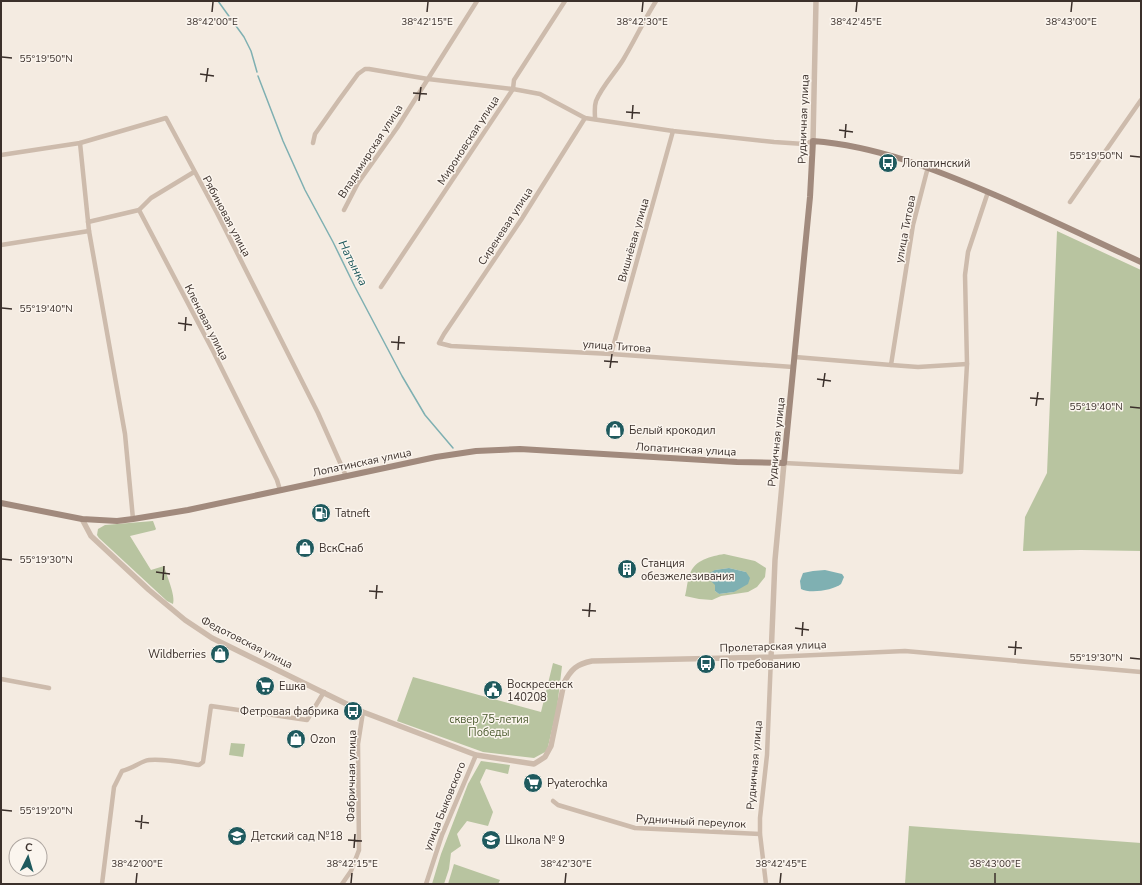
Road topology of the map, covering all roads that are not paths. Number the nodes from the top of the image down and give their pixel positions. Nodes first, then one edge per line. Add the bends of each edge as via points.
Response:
1 (477, 1) edge
2 (565, 1) edge
3 (656, 1) edge
4 (816, 1) edge
5 (428, 79) junction
6 (513, 89) junction
7 (1141, 100) edge
8 (586, 118) junction
9 (595, 119) junction
10 (673, 131) junction
11 (813, 141) junction
12 (80, 144) junction
13 (313, 144) dead end
14 (1, 155) edge
15 (928, 168) junction
16 (194, 172) junction
17 (988, 192) junction
18 (1070, 202) dead end
19 (139, 210) junction
20 (344, 210) dead end
21 (88, 222) junction
22 (89, 231) junction
23 (1, 246) edge
24 (1141, 262) edge
25 (381, 288) dead end
26 (439, 343) joint
27 (611, 354) junction
28 (795, 356) junction
29 (967, 364) junction
30 (891, 365) junction
31 (794, 367) junction
32 (784, 463) junction
33 (346, 476) junction
34 (280, 490) junction
35 (1, 503) edge
36 (82, 519) junction
37 (133, 519) junction
38 (771, 657) junction
39 (1141, 672) edge
40 (1, 679) edge
41 (49, 688) dead end
42 (324, 692) junction
43 (363, 712) junction
44 (476, 755) junction
45 (553, 801) dead end
46 (760, 834) junction
47 (102, 884) edge
48 (342, 884) edge
49 (426, 884) edge
50 (766, 884) edge

1 - 5 street, Владимирская улица
2 - 6 street, Мироновская улица via 514,80
3 - 9 street via 638,35 600,94 594,107
4 - 11 street, Рудничная улица
5 - 6 street
5 - 13 street via 365,69 358,74 335,105 315,134
5 - 20 street, Владимирская улица via 358,183
6 - 8 street via 540,94
6 - 25 street, Мироновская улица
7 - 18 street
8 - 9 street
8 - 26 street, Сиреневая улица
9 - 10 street
10 - 11 street via 774,142 804,144
10 - 27 street, Вишнёвая улица
11 - 15 main road via 874,151
11 - 28 main road, Рудничная улица
12 - 14 street, Рябиновая улица
12 - 16 street, Рябиновая улица via 166,118
12 - 21 street
15 - 17 main road
15 - 30 street, улица Титова via 913,225
16 - 19 street via 151,198
16 - 33 street, Рябиновая улица via 318,413
17 - 24 main road
17 - 29 street, Лопатинская улица via 968,252 965,275
19 - 21 street
19 - 34 street, Кленовая улица via 213,351
21 - 22 street
22 - 23 street
22 - 37 street via 125,434
26 - 27 street, улица Титова via 451,346
27 - 31 street, улица Титова
28 - 30 street
28 - 31 main road, Рудничная улица
29 - 30 street via 918,367
29 - 32 street, Лопатинская улица via 961,472
31 - 32 main road, Рудничная улица
32 - 33 main road, Лопатинская улица via 502,449 454,454
32 - 38 street, Рудничная улица via 775,560
33 - 34 main road, Лопатинская улица
34 - 37 main road, Лопатинская улица
35 - 36 main road
36 - 37 main road
36 - 42 street, Федотовская улица via 91,536 185,620 212,638
38 - 39 street, Пролетарская улица via 906,651
38 - 44 street, Пролетарская улица via 582,663 568,674 564,683 551,746 546,757 534,764
38 - 46 street, Рудничная улица via 767,755
40 - 41 street
42 - 43 street, улица Быковского
42 - 47 street via 307,720 211,706 203,762 199,765 146,760 122,771 114,786
43 - 44 street, улица Быковского
43 - 48 street, Фабричная улица via 358,744 359,850
44 - 49 street, улица Быковского via 442,835
45 - 46 street, Рудничный переулок via 558,805 635,828
46 - 50 street, Рудничная улица

